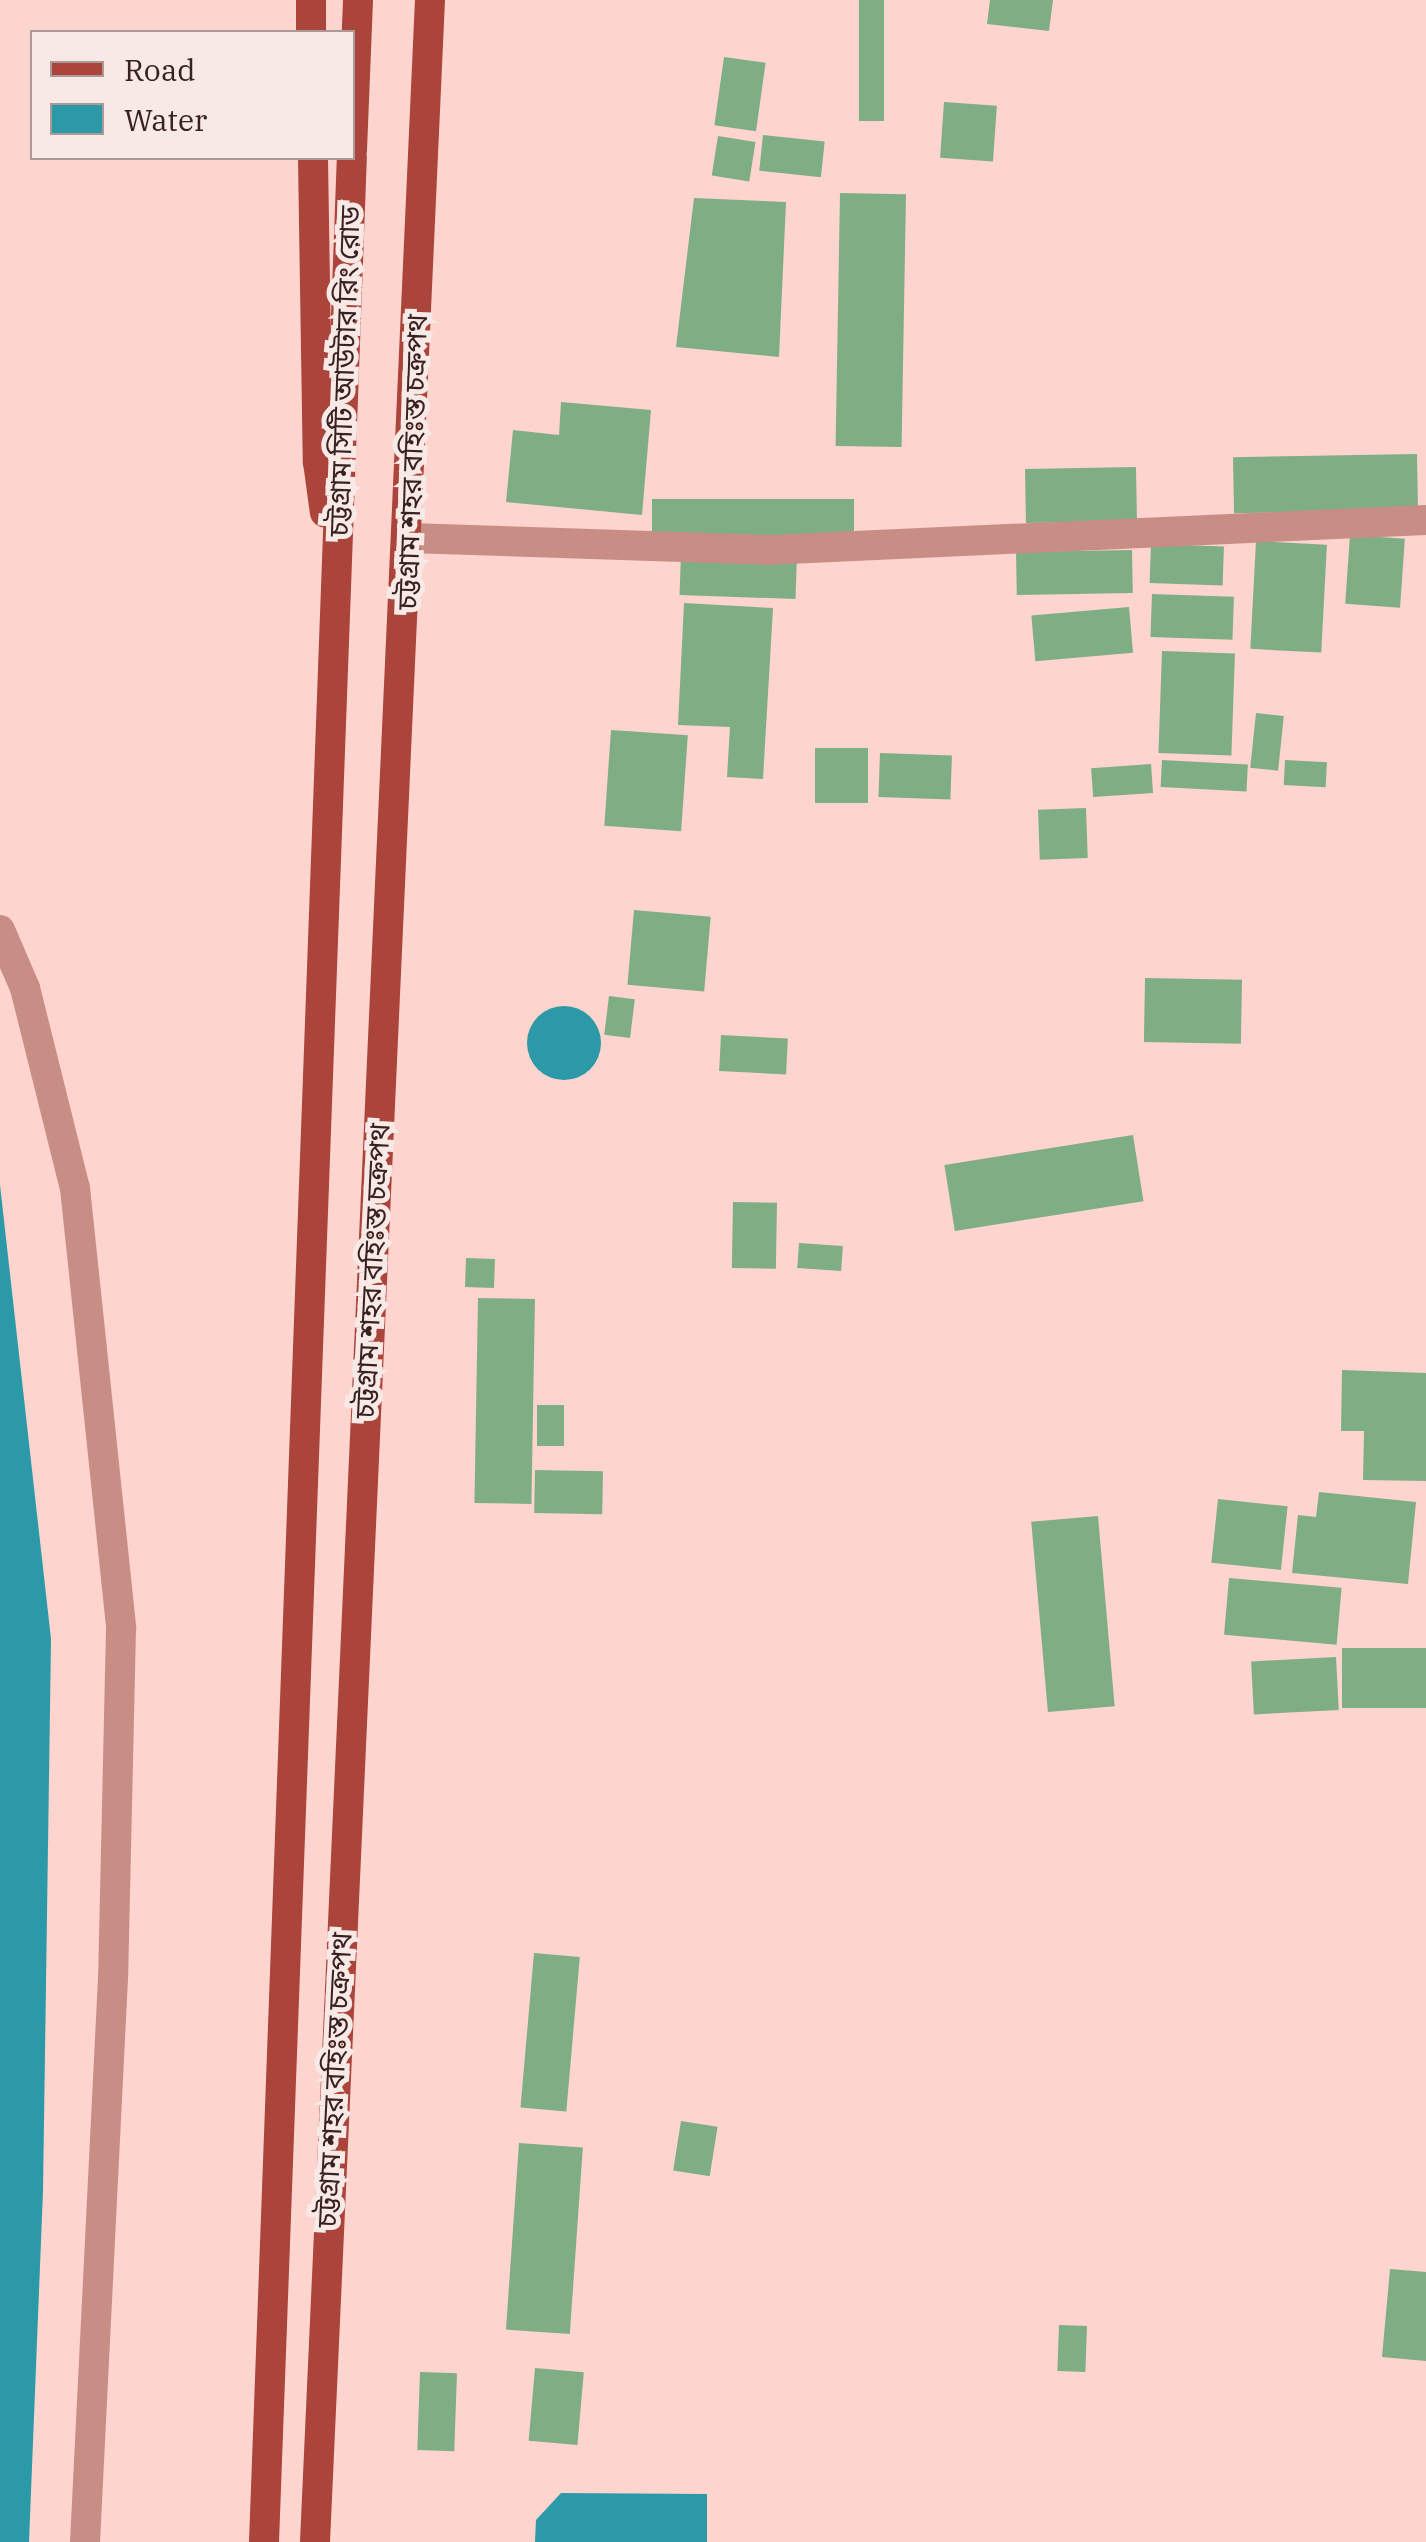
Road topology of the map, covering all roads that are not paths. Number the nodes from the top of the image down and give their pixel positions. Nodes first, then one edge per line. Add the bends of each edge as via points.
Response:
1 (311, 0) edge
2 (358, 0) edge
3 (430, 0) edge
4 (451, 0) edge
5 (312, 30) edge
6 (355, 77) edge
7 (313, 160) edge
8 (352, 160) edge
9 (413, 458) junction
10 (1426, 520) edge
11 (409, 538) junction
12 (336, 585) junction
13 (0, 930) edge
14 (85, 2542) edge
15 (264, 2542) edge
16 (314, 2542) edge

1 - 5 main road
2 - 6 main road, চট্টগ্রাম সিটি আউটার রিং রোড
3 - 9 main road, চট্টগ্রাম শহর বহিঃস্ত চক্রপথ
4 - 9 main road
7 - 12 main road via 318,462
8 - 12 main road, চট্টগ্রাম সিটি আউটার রিং রোড
9 - 11 main road, চট্টগ্রাম শহর বহিঃস্ত চক্রপথ
10 - 11 street via 767,550
11 - 16 main road, চট্টগ্রাম শহর বহিঃস্ত চক্রপথ
12 - 15 main road, চট্টগ্রাম শহর বহিঃস্ত চক্রপথ
13 - 14 street via 24,988 74,1188 121,1629 114,1978

